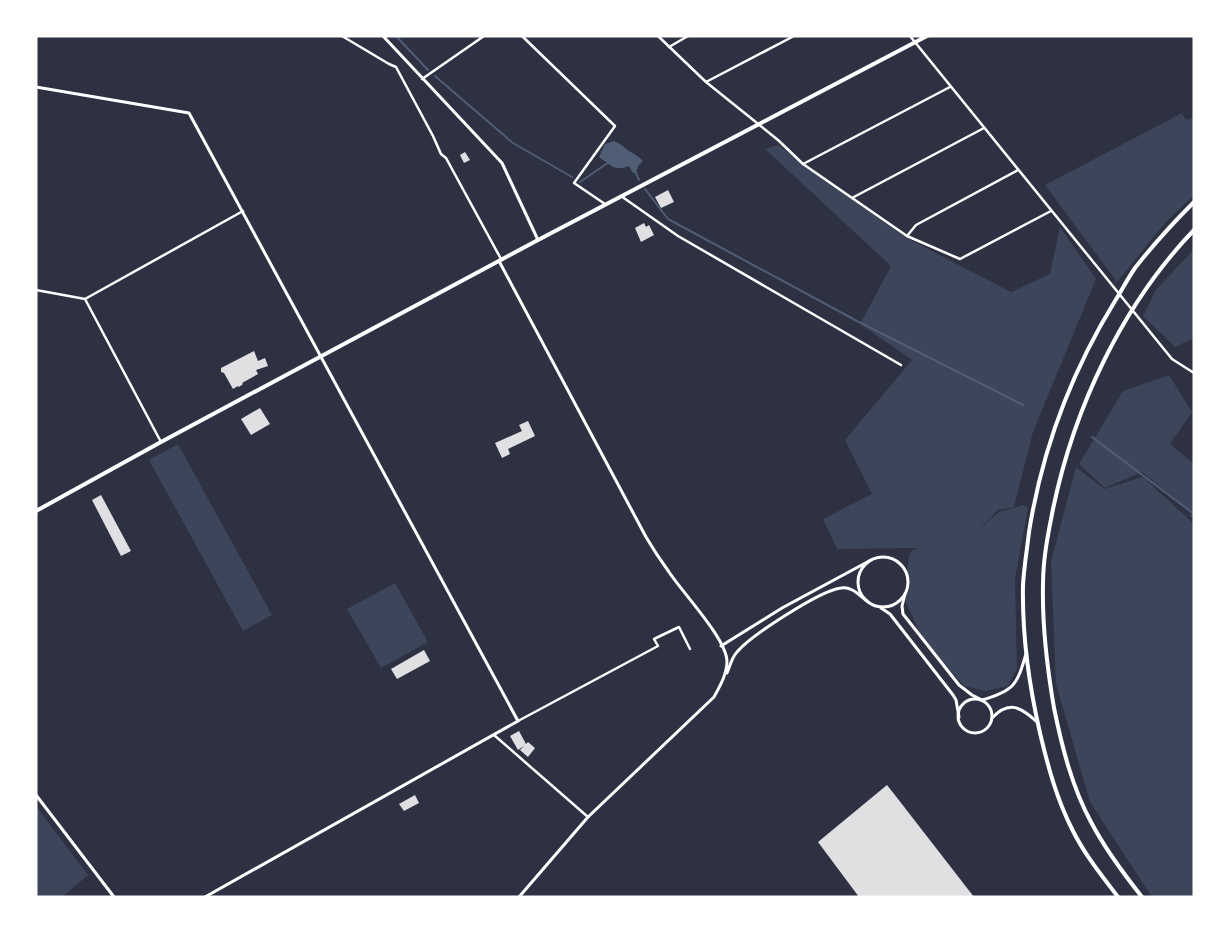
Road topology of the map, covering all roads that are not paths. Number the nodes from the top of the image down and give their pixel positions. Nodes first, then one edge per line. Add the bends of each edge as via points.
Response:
1 (342, 36) edge
2 (383, 36) edge
3 (484, 36) edge
4 (522, 36) edge
5 (658, 36) edge
6 (688, 36) edge
7 (794, 36) edge
8 (910, 36) edge
9 (927, 36) edge
10 (915, 43) junction
11 (669, 47) junction
12 (422, 79) junction
13 (706, 82) junction
14 (36, 87) edge
15 (951, 87) junction
16 (757, 124) junction
17 (984, 128) junction
18 (803, 164) junction
19 (1018, 170) junction
20 (621, 196) junction
21 (852, 198) junction
22 (1194, 202) edge
23 (605, 204) junction
24 (242, 211) junction
25 (1051, 211) junction
26 (1194, 230) edge
27 (907, 236) junction
28 (538, 240) junction
29 (500, 260) junction
30 (36, 290) edge
31 (85, 299) junction
32 (321, 356) junction
33 (901, 365) dead end
34 (1194, 373) edge
35 (161, 442) junction
36 (36, 510) edge
37 (871, 560) junction
38 (905, 594) junction
39 (867, 601) junction
40 (878, 606) junction
41 (721, 646) junction
42 (690, 649) dead end
43 (1026, 651) junction
44 (724, 678) junction
45 (982, 700) junction
46 (959, 717) junction
47 (992, 718) junction
48 (518, 721) junction
49 (1037, 722) junction
50 (493, 734) junction
51 (36, 794) edge
52 (588, 817) junction
53 (114, 897) edge
54 (205, 897) edge
55 (518, 897) edge
56 (1118, 897) edge
57 (1142, 897) edge

1 - 29 street via 396,67
2 - 12 street
3 - 12 street
4 - 23 street via 616,126 574,183
5 - 11 street
6 - 11 street
7 - 13 street
8 - 10 street
9 - 10 main road
10 - 15 street
10 - 16 main road
11 - 13 street
12 - 28 street via 502,163
13 - 16 street
14 - 24 street via 189,112
15 - 17 street
15 - 18 street
16 - 18 street
16 - 20 main road
17 - 19 street
17 - 21 street
18 - 21 street
19 - 25 street
19 - 27 street via 916,225
20 - 23 main road
20 - 33 street via 678,236
21 - 27 street
22 - 43 main road via 1135,268 1087,350 1052,438 1038,486 1025,560
23 - 28 main road
24 - 31 street
24 - 32 street
25 - 27 street via 960,259
25 - 34 street via 1172,358
26 - 57 main road via 1149,282 1088,395 1065,458 1044,563 1045,649 1056,719 1072,776 1098,835
28 - 29 main road
29 - 32 main road
29 - 41 street via 646,537
30 - 31 street
31 - 35 street
32 - 35 main road
32 - 48 street
35 - 36 main road
37 - 38 street via 888,557 902,566 908,582
37 - 39 street via 864,565 858,580 858,588
37 - 41 street via 782,608
38 - 40 street via 897,603
38 - 45 street via 903,614 959,685
39 - 40 street
39 - 44 street via 850,588 841,587 828,592 766,628 736,652
40 - 46 street via 890,614 953,695
41 - 44 street via 727,660
42 - 48 street via 679,627 654,639 658,646
43 - 45 street via 1015,683 1000,695
43 - 49 main road
44 - 52 street via 714,697
45 - 46 street via 966,701 959,710
45 - 47 street via 990,708
46 - 47 street via 966,730 977,733 987,728
47 - 49 street via 998,712 1014,707 1025,711
48 - 50 street
49 - 56 main road via 1052,781 1073,831
50 - 52 street
50 - 54 street
51 - 53 street
52 - 55 street

